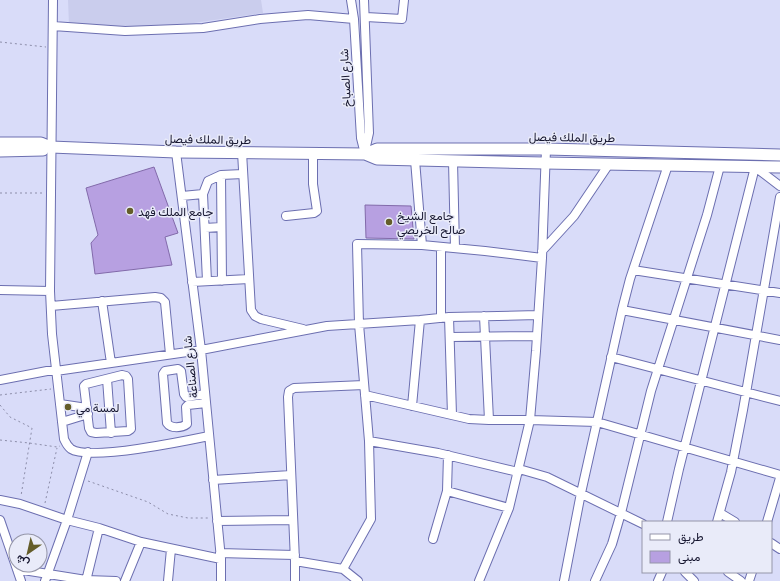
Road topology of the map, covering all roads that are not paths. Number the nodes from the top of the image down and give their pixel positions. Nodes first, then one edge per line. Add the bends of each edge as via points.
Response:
1 (53, 0) edge
2 (352, 0) edge
3 (364, 0) edge
4 (404, 0) edge
5 (366, 17) junction
6 (354, 19) junction
7 (53, 26) junction
8 (0, 143) edge
9 (50, 147) junction
10 (546, 149) junction
11 (0, 151) edge
12 (176, 152) junction
13 (242, 152) junction
14 (313, 153) junction
15 (365, 154) junction
16 (780, 155) edge
17 (414, 160) junction
18 (453, 161) junction
19 (544, 163) junction
20 (609, 164) junction
21 (668, 165) junction
22 (720, 166) junction
23 (755, 167) junction
24 (780, 167) edge
25 (243, 174) junction
26 (221, 175) junction
27 (780, 186) edge
28 (203, 194) junction
29 (182, 196) junction
30 (780, 197) edge
31 (286, 216) dead end
32 (205, 228) junction
33 (221, 228) junction
34 (422, 245) junction
35 (441, 247) junction
36 (454, 248) junction
37 (542, 254) junction
38 (633, 270) junction
39 (687, 278) junction
40 (249, 279) junction
41 (222, 280) junction
42 (207, 281) junction
43 (192, 282) junction
44 (726, 284) junction
45 (0, 290) edge
46 (50, 290) junction
47 (764, 290) junction
48 (780, 293) edge
49 (102, 302) junction
50 (51, 306) junction
51 (622, 310) junction
52 (538, 315) junction
53 (484, 316) junction
54 (445, 318) junction
55 (674, 319) junction
56 (420, 320) junction
57 (359, 324) junction
58 (715, 327) junction
59 (306, 329) junction
60 (757, 335) junction
61 (537, 336) junction
62 (450, 337) junction
63 (485, 337) junction
64 (780, 340) edge
65 (201, 350) junction
66 (170, 354) junction
67 (611, 357) junction
68 (111, 363) junction
69 (56, 370) junction
70 (658, 370) junction
71 (107, 378) junction
72 (0, 380) edge
73 (702, 381) junction
74 (364, 385) junction
75 (746, 392) junction
76 (205, 394) junction
77 (365, 395) junction
78 (780, 401) edge
79 (60, 404) junction
80 (206, 404) junction
81 (412, 406) junction
82 (88, 411) junction
83 (452, 415) junction
84 (489, 420) junction
85 (530, 420) junction
86 (62, 422) junction
87 (597, 422) junction
88 (111, 432) junction
89 (209, 436) junction
90 (640, 436) junction
91 (369, 441) junction
92 (685, 448) junction
93 (88, 452) junction
94 (448, 455) junction
95 (733, 462) junction
96 (519, 471) junction
97 (291, 475) junction
98 (780, 476) edge
99 (213, 480) junction
100 (447, 491) junction
101 (580, 493) junction
102 (0, 500) edge
103 (509, 508) junction
104 (621, 513) junction
105 (720, 513) junction
106 (0, 520) edge
107 (67, 520) junction
108 (217, 520) junction
109 (293, 520) junction
110 (668, 521) edge
111 (718, 521) edge
112 (733, 521) edge
113 (767, 521) edge
114 (642, 524) edge
115 (99, 528) junction
116 (433, 539) dead end
117 (140, 542) junction
118 (8, 543) edge
119 (170, 549) junction
120 (221, 556) junction
121 (295, 558) junction
122 (343, 569) junction
123 (30, 573) edge
124 (686, 573) edge
125 (729, 573) edge
126 (46, 578) edge
127 (86, 581) edge
128 (116, 581) edge
129 (125, 581) edge
130 (168, 581) edge
131 (221, 581) edge
132 (295, 581) edge
133 (358, 581) edge
134 (479, 581) edge
135 (564, 581) edge
136 (595, 581) edge
137 (694, 581) edge
138 (741, 581) edge

1 - 7 street
2 - 6 street, شارع الصباخ
3 - 5 street
4 - 5 street via 402,19
5 - 15 street via 369,133
6 - 7 street via 308,15 203,28 125,31
6 - 15 street, شارع الصباخ via 361,138
7 - 9 street
8 - 9 main road, طريق الملك فيصل via 41,143
9 - 11 main road, طريق الملك فيصل via 43,150
9 - 12 main road, طريق الملك فيصل
9 - 46 street
10 - 15 main road, طريق الملك فيصل via 377,149
10 - 16 main road, طريق الملك فيصل
10 - 19 street
12 - 13 main road, طريق الملك فيصل
12 - 29 street, شارع الصناعة
13 - 14 main road, طريق الملك فيصل
13 - 25 street
14 - 15 main road, طريق الملك فيصل
14 - 31 street via 313,184 317,211
15 - 17 main road, طريق الملك فيصل via 377,159
17 - 18 main road, طريق الملك فيصل
17 - 34 street
18 - 19 main road, طريق الملك فيصل
18 - 36 street
19 - 20 main road, طريق الملك فيصل
19 - 37 street
20 - 21 main road, طريق الملك فيصل
20 - 37 street via 574,216
21 - 22 main road, طريق الملك فيصل
21 - 38 street
22 - 23 main road, طريق الملك فيصل
22 - 39 street
23 - 24 main road, طريق الملك فيصل
23 - 27 street
23 - 44 street
25 - 26 street
25 - 40 street
26 - 28 street via 208,181
26 - 33 street
28 - 29 street
28 - 32 street
29 - 43 street, شارع الصناعة
30 - 47 street
32 - 33 street
32 - 42 street
33 - 41 street
34 - 35 street
34 - 57 street via 357,244
35 - 36 street
35 - 54 street
36 - 37 street
37 - 52 street
38 - 39 street
38 - 51 street
39 - 44 street
39 - 55 street
40 - 41 street
40 - 59 street via 251,310 255,316
41 - 42 street
42 - 43 street
43 - 65 street, شارع الصناعة
44 - 47 street
44 - 58 street
45 - 46 street
46 - 50 street
47 - 48 street
47 - 60 street
49 - 50 street
49 - 66 street via 161,298 165,302
49 - 68 street
50 - 69 street
51 - 55 street
51 - 67 street
52 - 53 street
52 - 61 street
53 - 54 street
53 - 63 street
54 - 56 street
54 - 62 street
55 - 58 street
55 - 70 street
56 - 57 street
56 - 81 street
57 - 59 street
57 - 74 street
58 - 60 street
58 - 73 street
59 - 65 street
60 - 64 street
60 - 75 street
61 - 63 street
61 - 85 street
62 - 63 street
62 - 83 street
63 - 84 street
65 - 66 street
65 - 76 street, شارع الصناعة
66 - 68 street
67 - 70 street
67 - 87 street
68 - 69 street
69 - 72 street
69 - 79 street
70 - 73 street
70 - 90 street
71 - 82 street via 84,386
71 - 88 street
71 - 88 street via 122,375 128,379 132,426 128,432
73 - 75 street
73 - 92 street
74 - 77 street
74 - 97 street via 294,388 289,391
75 - 78 street
75 - 95 street
76 - 80 street, شارع الصناعة
76 - 80 street via 186,397 181,371 164,371 169,426 187,424 188,405
77 - 81 street
77 - 91 street
79 - 82 street
79 - 86 street
80 - 89 street, شارع الصناعة
81 - 83 street
82 - 86 street
82 - 88 street via 91,432
83 - 84 street
84 - 85 street
85 - 87 street
85 - 96 street
86 - 93 street via 67,445 78,452
87 - 90 street
87 - 101 street
89 - 93 street via 155,447
89 - 99 street, شارع الصناعة
90 - 92 street
90 - 104 street
91 - 94 street
91 - 122 street via 371,519
92 - 95 street
92 - 110 street
93 - 107 street
94 - 96 street
94 - 100 street
95 - 98 street
95 - 105 street
96 - 101 street via 547,477
96 - 103 street
97 - 99 street
97 - 109 street
98 - 113 street
99 - 108 street, شارع الصناعة
100 - 103 street
100 - 116 street
101 - 104 street
101 - 135 street
102 - 107 street
103 - 134 street
104 - 114 street
104 - 136 street via 612,544
105 - 111 street
105 - 112 street
106 - 118 street
107 - 115 street
107 - 126 street
108 - 109 street
108 - 120 street, شارع الصناعة
109 - 121 street
115 - 117 street
115 - 127 street
117 - 119 street
117 - 129 street
119 - 120 street
119 - 130 street
120 - 121 street
120 - 131 street, شارع الصناعة
121 - 122 street
121 - 132 street
122 - 133 street
123 - 126 street
124 - 137 street
125 - 138 street
126 - 127 street
127 - 128 street

